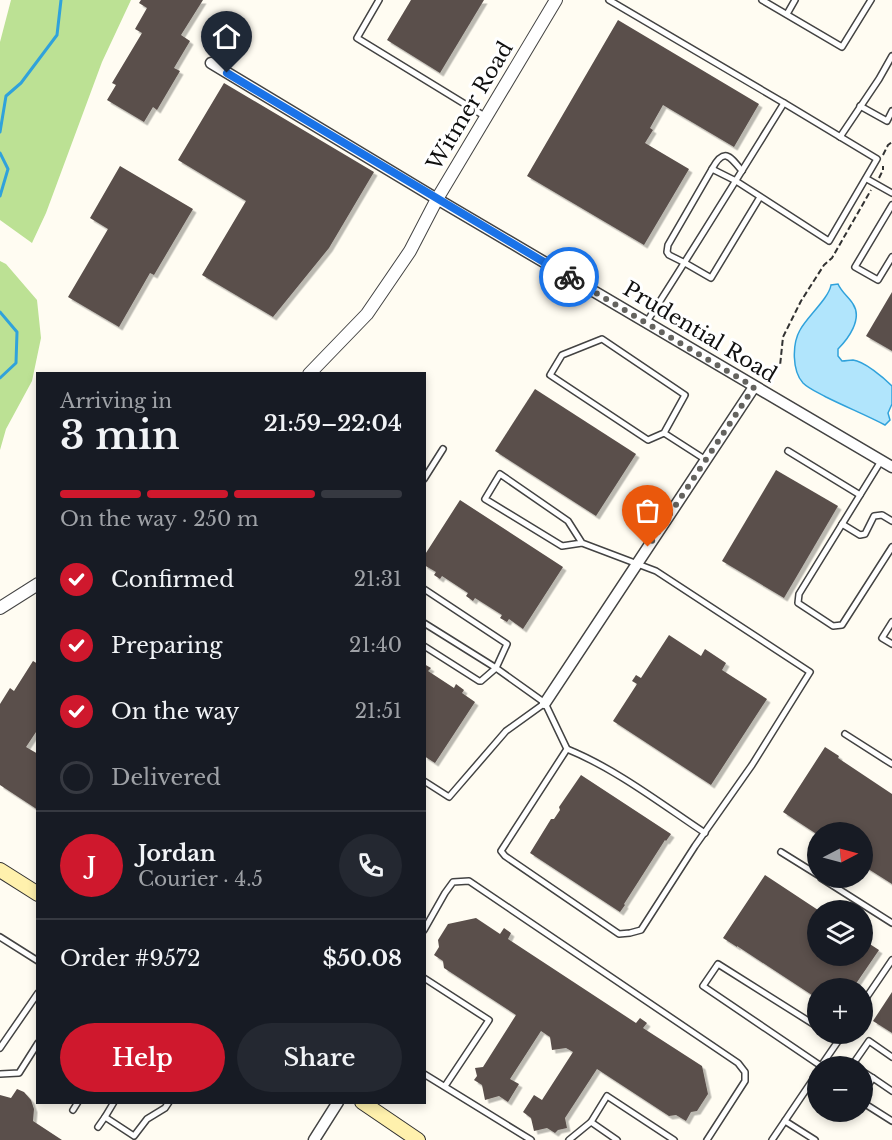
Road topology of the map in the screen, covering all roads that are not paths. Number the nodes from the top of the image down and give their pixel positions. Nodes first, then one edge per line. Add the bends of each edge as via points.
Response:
1 (379, 0) edge
2 (556, 0) edge
3 (609, 0) edge
4 (762, 0) edge
5 (795, 0) edge
6 (871, 0) edge
7 (787, 15) junction
8 (892, 56) edge
9 (211, 63) dead end
10 (784, 104) junction
11 (860, 106) junction
12 (892, 111) edge
13 (486, 117) junction
14 (840, 137) junction
15 (712, 169) junction
16 (742, 171) junction
17 (867, 179) junction
18 (736, 181) junction
19 (892, 193) edge
20 (760, 197) junction
21 (437, 199) junction
22 (892, 206) edge
23 (892, 257) edge
24 (685, 263) junction
25 (646, 323) junction
26 (311, 372) edge
27 (754, 387) junction
28 (664, 433) junction
29 (443, 448) dead end
30 (788, 451) dead end
31 (706, 460) junction
32 (881, 461) junction
33 (892, 467) edge
34 (426, 476) edge
35 (860, 495) junction
36 (892, 521) edge
37 (842, 524) junction
38 (582, 543) junction
39 (892, 548) edge
40 (637, 565) junction
41 (36, 585) edge
42 (426, 590) edge
43 (0, 608) edge
44 (892, 622) edge
45 (426, 624) edge
46 (892, 644) edge
47 (426, 647) edge
48 (496, 668) junction
49 (545, 704) junction
50 (845, 734) dead end
51 (567, 749) junction
52 (892, 764) edge
53 (426, 782) edge
54 (705, 833) junction
55 (781, 852) dead end
56 (807, 868) edge
57 (0, 870) edge
58 (838, 888) edge
59 (36, 893) edge
60 (892, 923) edge
61 (426, 926) edge
62 (0, 937) edge
63 (36, 960) edge
64 (892, 960) edge
65 (426, 979) edge
66 (873, 988) edge
67 (36, 996) edge
68 (807, 1020) edge
69 (36, 1046) edge
70 (0, 1048) edge
71 (859, 1056) edge
72 (807, 1057) edge
73 (892, 1057) edge
74 (0, 1074) edge
75 (426, 1075) edge
76 (873, 1078) edge
77 (445, 1086) junction
78 (807, 1088) edge
79 (892, 1091) edge
80 (77, 1104) edge
81 (113, 1104) edge
82 (168, 1104) edge
83 (337, 1104) edge
84 (365, 1104) edge
85 (873, 1109) edge
86 (73, 1110) dead end
87 (105, 1117) junction
88 (785, 1121) junction
89 (892, 1121) edge
90 (591, 1122) junction
91 (98, 1127) dead end
92 (133, 1138) edge
93 (314, 1140) edge
94 (418, 1140) edge
95 (531, 1140) edge
96 (569, 1140) edge
97 (617, 1140) edge
98 (674, 1140) edge
99 (707, 1140) edge
100 (772, 1140) edge
101 (815, 1140) edge

1 - 13 lane via 357,38
2 - 13 street, Witmer Road
3 - 10 lane
4 - 7 lane
5 - 7 lane
6 - 7 lane via 842,47
8 - 11 lane
9 - 21 street, Prudential Road
10 - 14 lane
10 - 16 lane
11 - 12 lane via 887,121
11 - 14 lane
13 - 21 street, Witmer Road
14 - 17 lane via 877,159
15 - 16 lane via 718,159 726,156
15 - 18 lane
15 - 24 lane via 668,245 669,255
16 - 18 lane
17 - 19 lane
17 - 20 lane via 829,241
18 - 20 lane
18 - 24 lane
20 - 24 lane via 711,278
21 - 25 street, Prudential Road
21 - 26 street, Witmer Road via 410,251 368,314
22 - 23 lane via 855,267 878,280
24 - 25 lane
25 - 27 street, Prudential Road
27 - 31 street
27 - 32 street, Prudential Road
28 - 28 lane via 685,395 602,339 562,355 549,375 648,440
28 - 31 lane
29 - 34 lane
30 - 35 lane
31 - 40 street
32 - 33 street, Prudential Road
32 - 35 lane
35 - 37 lane
36 - 37 lane via 882,515 874,516 865,534 860,535
37 - 39 lane via 799,594 798,603 833,626 842,625
38 - 38 lane via 568,521 500,474 485,499 562,546
38 - 40 lane
40 - 49 street
40 - 54 lane via 656,571 810,672
41 - 43 street
42 - 48 lane via 507,644
44 - 46 lane via 882,638
45 - 48 lane
47 - 48 lane via 479,681
48 - 49 lane
49 - 51 lane
49 - 53 lane via 506,731 449,797
50 - 52 lane
51 - 54 lane via 609,770
51 - 54 lane via 501,851 619,934 640,930
55 - 56 lane
57 - 59 main road
58 - 60 lane
61 - 99 lane via 453,882 469,881 738,1063 745,1072 745,1081
62 - 63 lane
64 - 66 lane
65 - 77 lane via 489,1020
67 - 70 lane
68 - 72 lane via 718,963 703,986
69 - 74 lane via 19,1073
71 - 73 lane via 869,1041
75 - 77 lane
76 - 79 lane
77 - 95 lane
78 - 88 lane
80 - 86 lane
81 - 87 lane
82 - 92 lane via 147,1119
83 - 93 street
84 - 94 main road
85 - 89 lane
87 - 91 lane
87 - 92 lane
88 - 100 lane
88 - 101 lane
90 - 96 lane
90 - 97 lane
90 - 98 lane via 607,1096

